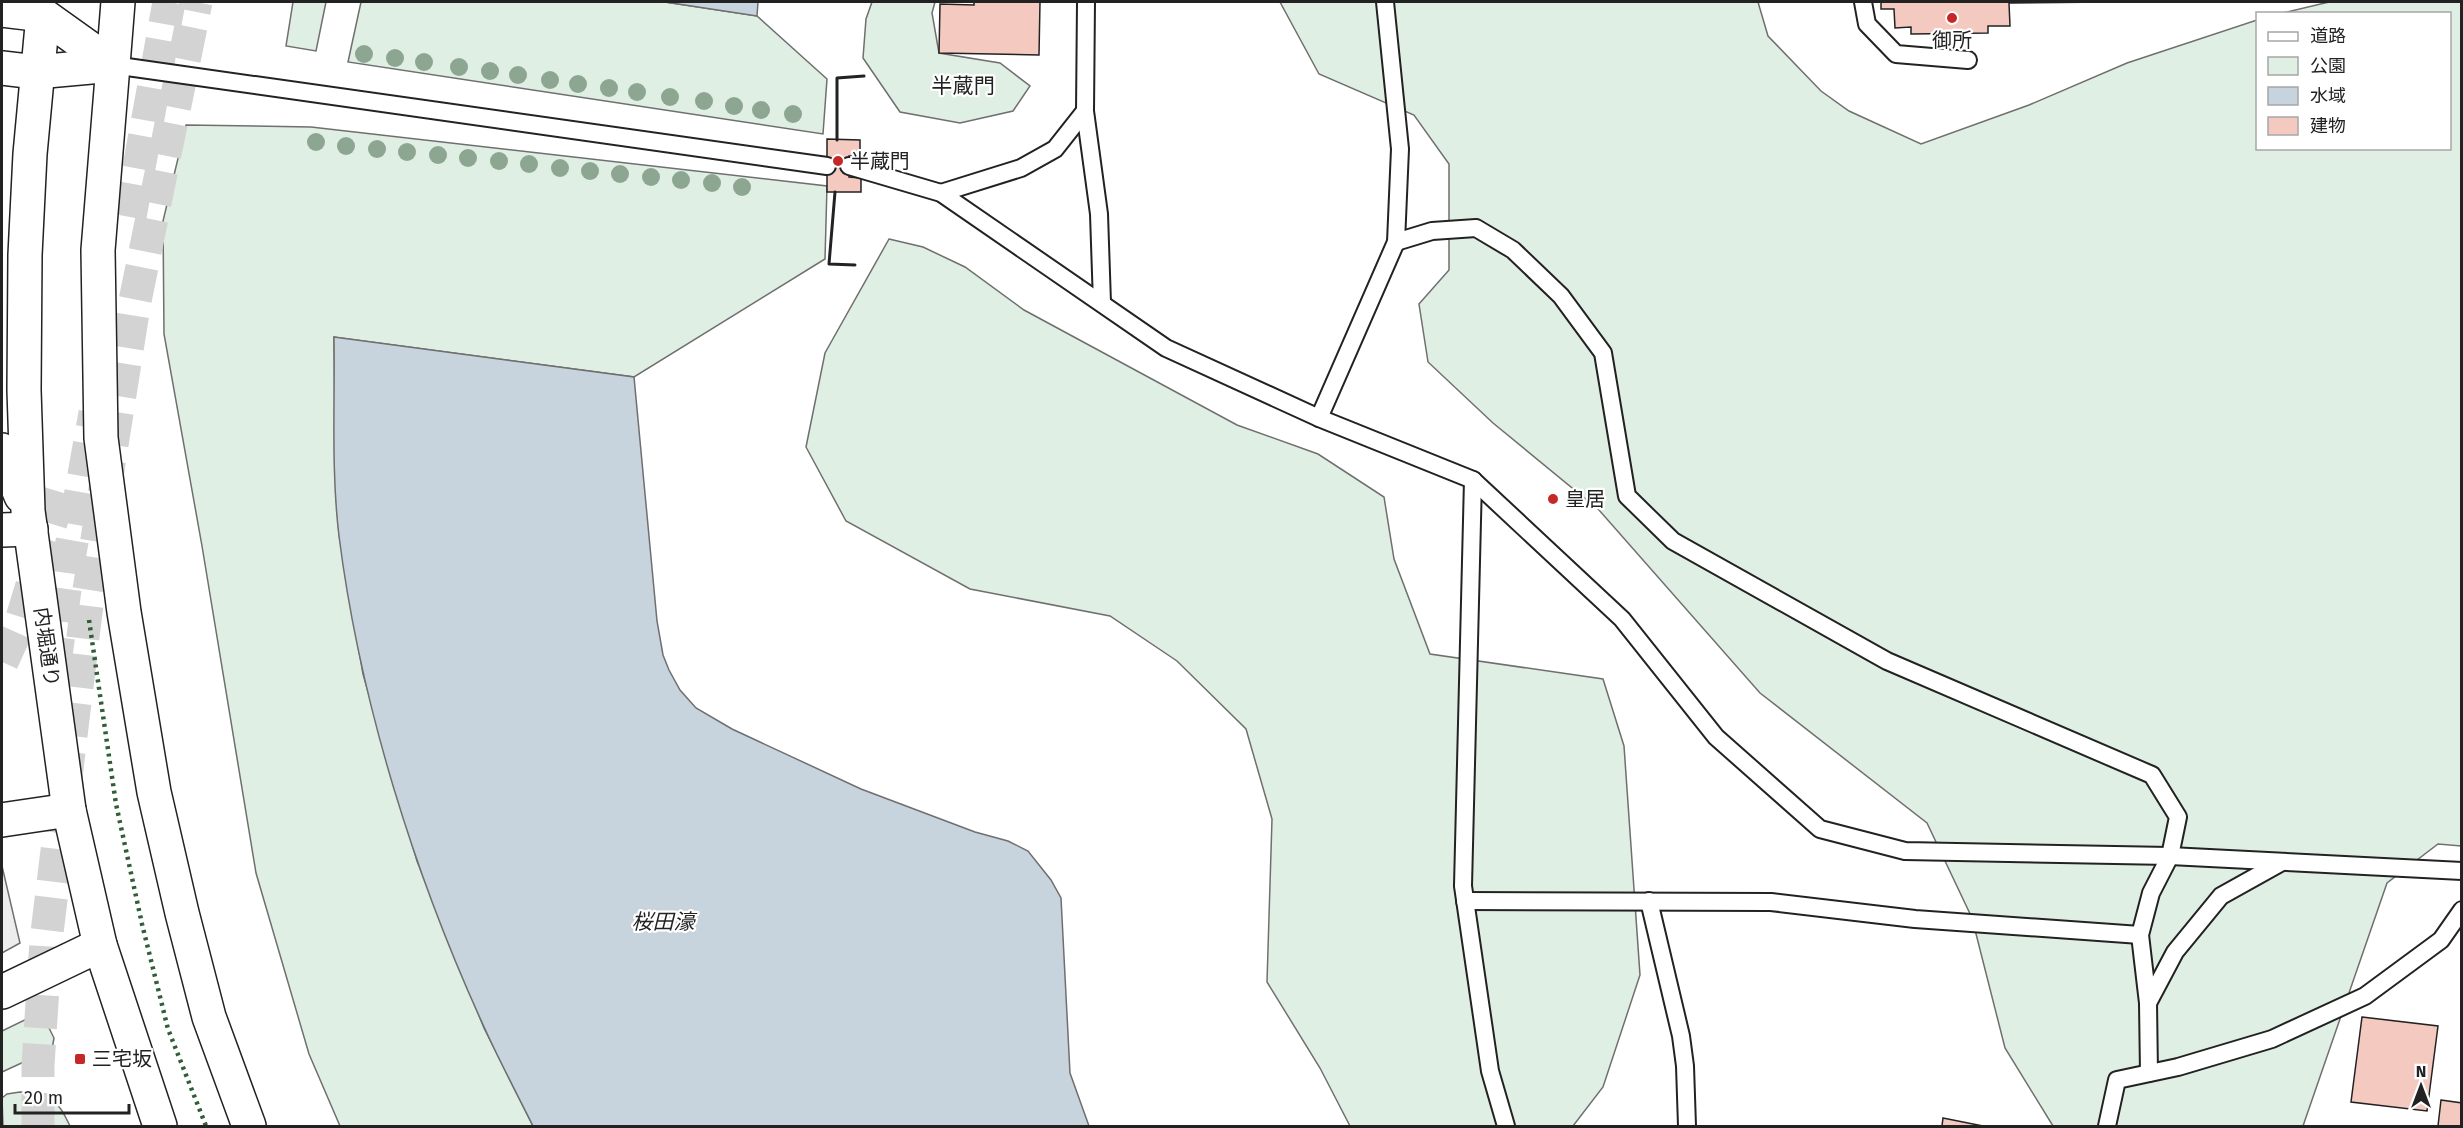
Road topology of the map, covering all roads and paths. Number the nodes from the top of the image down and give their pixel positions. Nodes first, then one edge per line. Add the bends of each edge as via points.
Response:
1 (118, 2) edge
2 (1086, 2) edge
3 (1385, 2) edge
4 (1863, 2) edge
5 (44, 8) edge
6 (2, 10) edge
7 (1968, 60) dead end
8 (113, 65) junction
9 (2, 68) edge
10 (36, 72) junction
11 (1085, 111) junction
12 (827, 166) dead end
13 (849, 166) dead end
14 (941, 193) junction
15 (1396, 242) junction
16 (1102, 303) junction
17 (1319, 418) junction
18 (2, 450) edge
19 (1473, 480) junction
20 (20, 523) edge
21 (69, 810) junction
22 (2, 820) edge
23 (2170, 856) junction
24 (2283, 861) junction
25 (2462, 871) edge
26 (1466, 901) junction
27 (1649, 901) junction
28 (2462, 910) edge
29 (2140, 934) junction
30 (100, 945) junction
31 (2, 993) edge
32 (2148, 1003) junction
33 (2149, 1073) junction
34 (160, 1126) edge
35 (249, 1126) edge
36 (1506, 1126) edge
37 (1687, 1126) edge
38 (2107, 1126) edge

1 - 8 main road
2 - 11 lane
3 - 15 lane via 1400,149
4 - 7 lane via 1867,24 1896,54
5 - 6 main road
5 - 8 main road
5 - 10 main road, 内堀通り
8 - 10 main road
8 - 12 lane
8 - 35 main road via 98,250 101,438 124,612 154,792 209,1017
9 - 10 main road
10 - 20 main road, 内堀通り via 25,255
11 - 14 lane via 1055,149 1021,168
11 - 16 lane via 1099,214
13 - 14 lane
14 - 16 lane
15 - 17 lane
15 - 23 lane via 1432,231 1476,228 1513,250 1561,296 1604,352 1627,496 1673,541 1887,661 2152,775 2178,817
16 - 17 lane via 1166,348
17 - 19 lane
18 - 20 main road
19 - 23 lane via 1622,619 1716,737 1820,829 1905,851
19 - 26 lane via 1463,886
20 - 21 main road, 内堀通り
21 - 22 main road
21 - 30 main road, 内堀通り
23 - 24 lane
23 - 29 lane via 2151,894
24 - 25 lane
24 - 32 lane via 2222,896 2175,952
26 - 27 lane
26 - 36 lane via 1490,1071
27 - 29 lane via 1771,902 1915,919
27 - 37 lane via 1681,1036
28 - 33 lane via 2441,940 2365,996 2272,1039
29 - 32 lane
30 - 31 main road
30 - 34 main road, 内堀通り
32 - 33 lane
33 - 38 lane via 2117,1080

